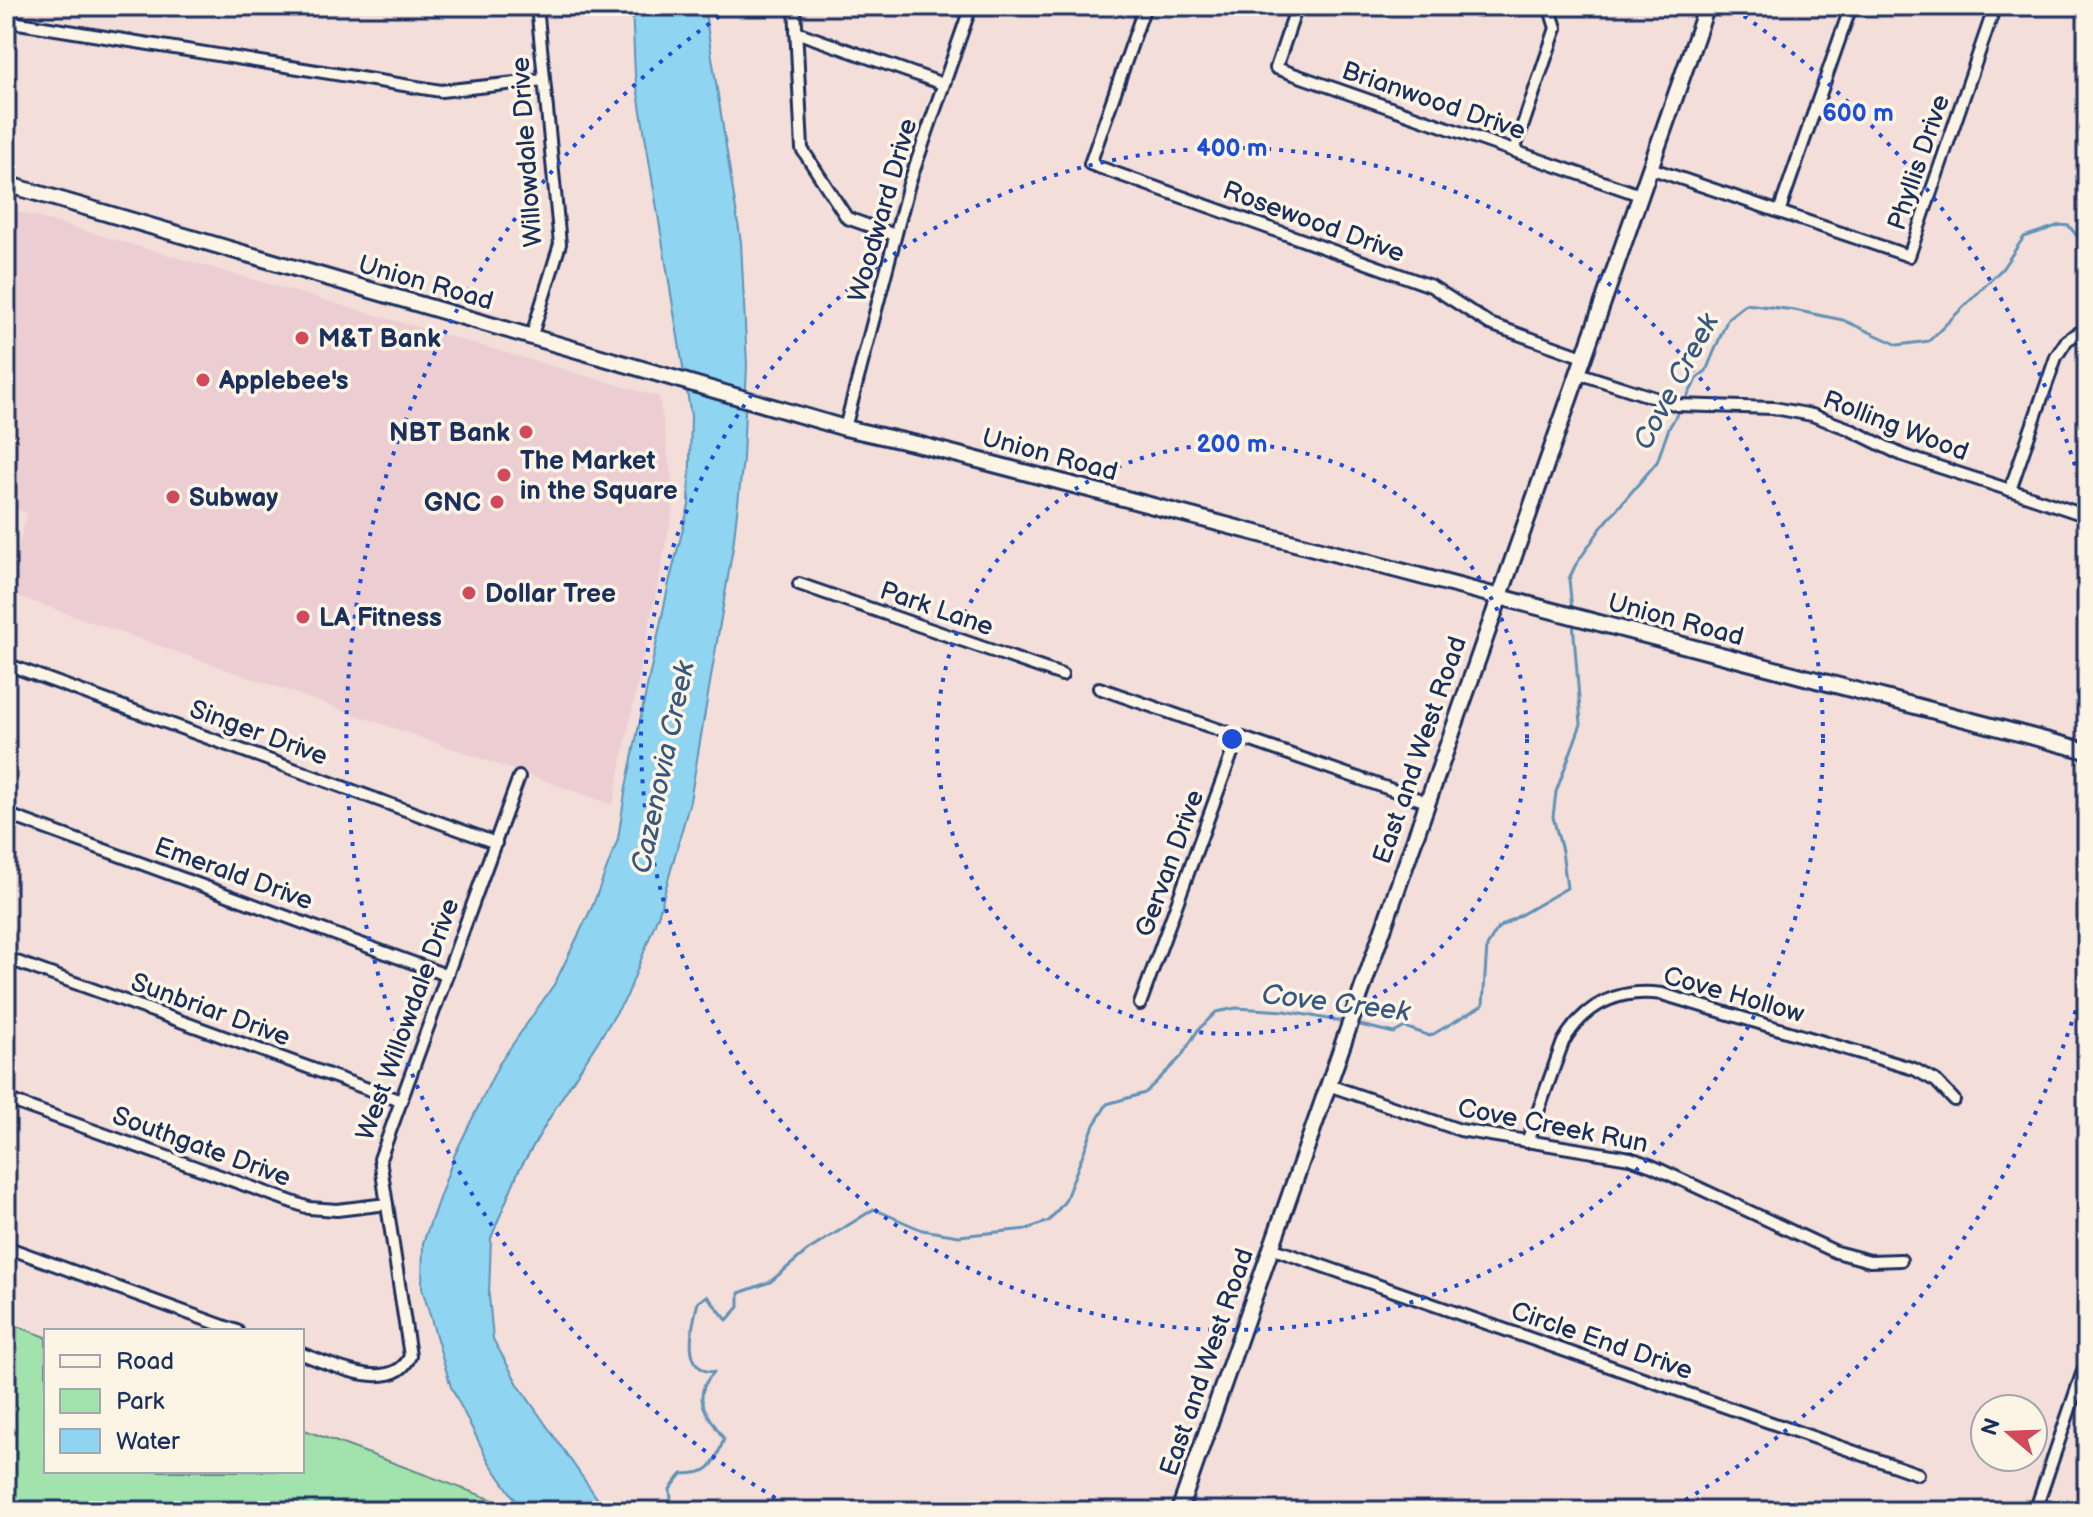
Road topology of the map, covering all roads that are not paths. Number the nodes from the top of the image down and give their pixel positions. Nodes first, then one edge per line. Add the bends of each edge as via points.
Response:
1 (537, 6) edge
2 (795, 6) edge
3 (971, 6) edge
4 (1145, 6) edge
5 (1297, 6) edge
6 (1546, 6) edge
7 (1707, 6) edge
8 (1851, 6) edge
9 (1995, 6) edge
10 (6, 21) edge
11 (796, 32) junction
12 (544, 80) junction
13 (943, 84) junction
14 (1514, 151) junction
15 (1650, 168) junction
16 (6, 184) edge
17 (1640, 195) junction
18 (1779, 212) junction
19 (895, 235) junction
20 (2087, 328) edge
21 (531, 338) junction
22 (1583, 357) junction
23 (1578, 373) junction
24 (845, 428) junction
25 (2010, 490) junction
26 (2087, 516) edge
27 (799, 584) dead end
28 (1498, 597) junction
29 (6, 664) edge
30 (1062, 675) dead end
31 (1099, 688) dead end
32 (1238, 737) junction
33 (2087, 751) edge
34 (519, 777) dead end
35 (1427, 802) junction
36 (6, 814) edge
37 (496, 843) junction
38 (6, 958) edge
39 (446, 975) junction
40 (1140, 1004) dead end
41 (1328, 1085) junction
42 (6, 1099) edge
43 (1954, 1100) dead end
44 (401, 1101) junction
45 (1527, 1142) junction
46 (387, 1204) junction
47 (6, 1247) edge
48 (1271, 1248) junction
49 (1901, 1260) dead end
50 (232, 1329) edge
51 (304, 1355) edge
52 (2087, 1359) edge
53 (1918, 1474) dead end
54 (1179, 1511) edge
55 (2035, 1511) edge

1 - 12 street, Willowdale Drive
2 - 11 street
3 - 13 street, Woodward Drive
4 - 22 street, Rosewood Drive via 1090,164 1431,286 1490,324
5 - 14 street, Brianwood Drive via 1276,68
6 - 14 street via 1556,28
7 - 15 main road, East and West Road
8 - 18 street
9 - 18 street, Phyllis Drive via 1909,256
10 - 12 street via 441,91
11 - 13 street
11 - 19 street via 802,149 847,218
12 - 21 street, Willowdale Drive via 560,244
13 - 19 street, Woodward Drive
14 - 17 street, Brianwood Drive
15 - 17 main road, East and West Road
15 - 18 street, Phyllis Drive
16 - 21 main road, Union Road
17 - 22 main road, East and West Road
19 - 24 street, Woodward Drive
20 - 25 street via 2067,340 2056,357
21 - 24 main road, Union Road
22 - 23 main road, East and West Road
23 - 25 street, Rolling Wood via 1677,405 1774,408 1812,415 1902,455
23 - 28 main road, East and West Road
24 - 28 main road, Union Road
25 - 26 street, Rolling Wood
27 - 30 street, Park Lane
28 - 33 main road, Union Road
28 - 35 main road, East and West Road
29 - 37 street, Singer Drive
31 - 32 street
32 - 35 street
32 - 40 street, Gervan Drive
34 - 37 street, West Willowdale Drive
35 - 41 main road, East and West Road
36 - 39 street, Emerald Drive
37 - 39 street, West Willowdale Drive
38 - 44 street, Sunbriar Drive
39 - 44 street, West Willowdale Drive
41 - 45 street, Cove Creek Run via 1448,1127
41 - 48 main road, East and West Road
42 - 46 street, Southgate Drive via 309,1208
43 - 45 street, Cove Hollow via 1914,1069 1662,994 1635,992 1595,1006 1571,1029
44 - 46 street, West Willowdale Drive via 380,1159
45 - 49 street, Cove Creek Run via 1630,1158 1836,1252 1870,1261
46 - 51 street, West Willowdale Drive via 411,1349 407,1362 383,1374 358,1374
47 - 50 street
48 - 53 street, Circle End Drive
48 - 54 main road, East and West Road
52 - 55 street

